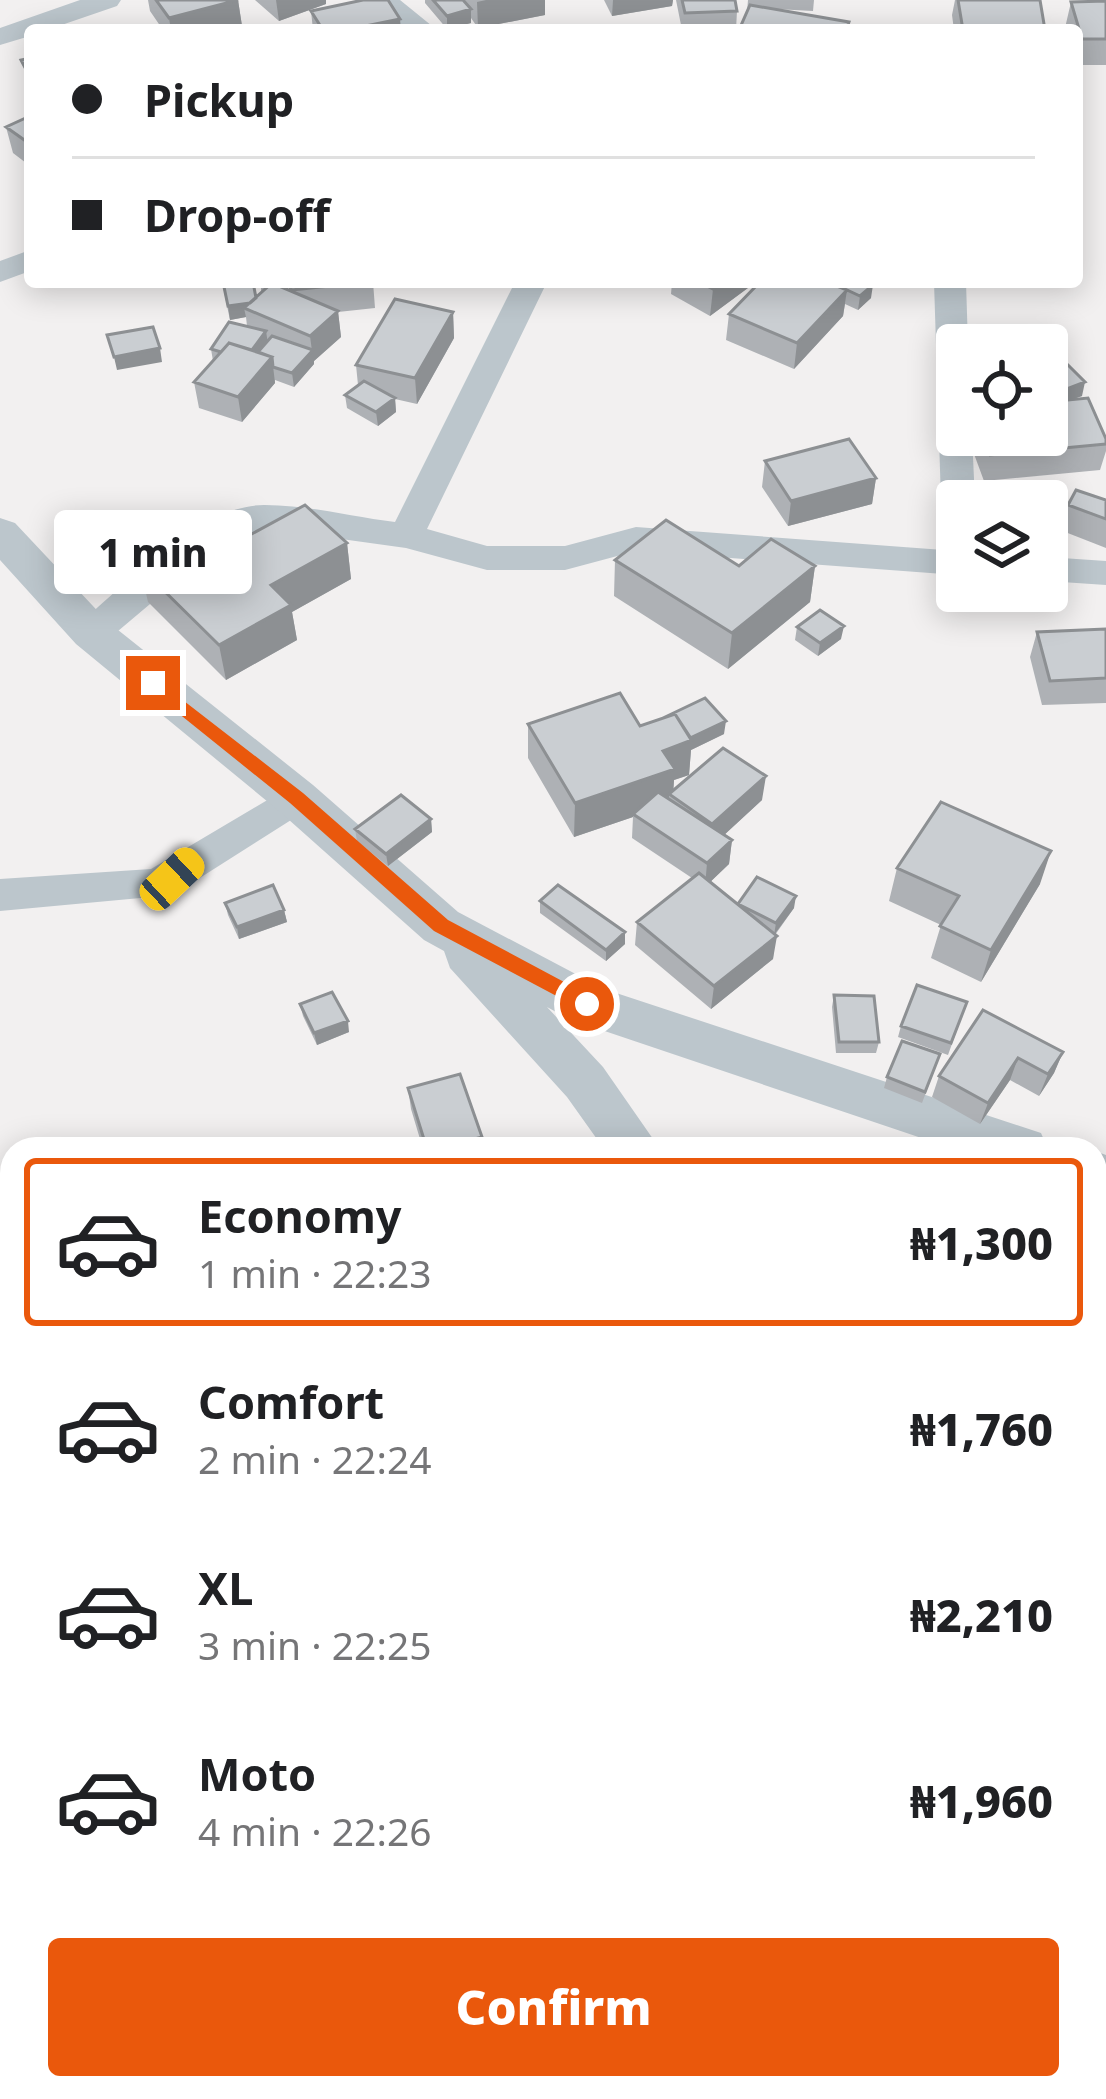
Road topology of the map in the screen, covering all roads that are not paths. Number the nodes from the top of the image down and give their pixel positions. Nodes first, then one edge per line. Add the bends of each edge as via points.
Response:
1 (107, 0) edge
2 (382, 0) edge
3 (38, 24) edge
4 (415, 24) edge
5 (528, 288) edge
6 (950, 288) edge
7 (957, 480) edge
8 (0, 533) edge
9 (406, 536) junction
10 (936, 561) edge
11 (1068, 570) edge
12 (1106, 573) edge
13 (92, 633) junction
14 (296, 798) junction
15 (0, 895) edge
16 (441, 926) junction
17 (625, 1137) edge
18 (986, 1137) edge

1 - 3 street
2 - 4 street
5 - 9 street
6 - 7 street
8 - 13 street
9 - 10 street via 487,558 565,558 636,538
9 - 13 street via 241,519
11 - 12 street
13 - 14 street
14 - 15 street via 159,884
14 - 16 street
16 - 17 street
16 - 18 street via 587,1004

